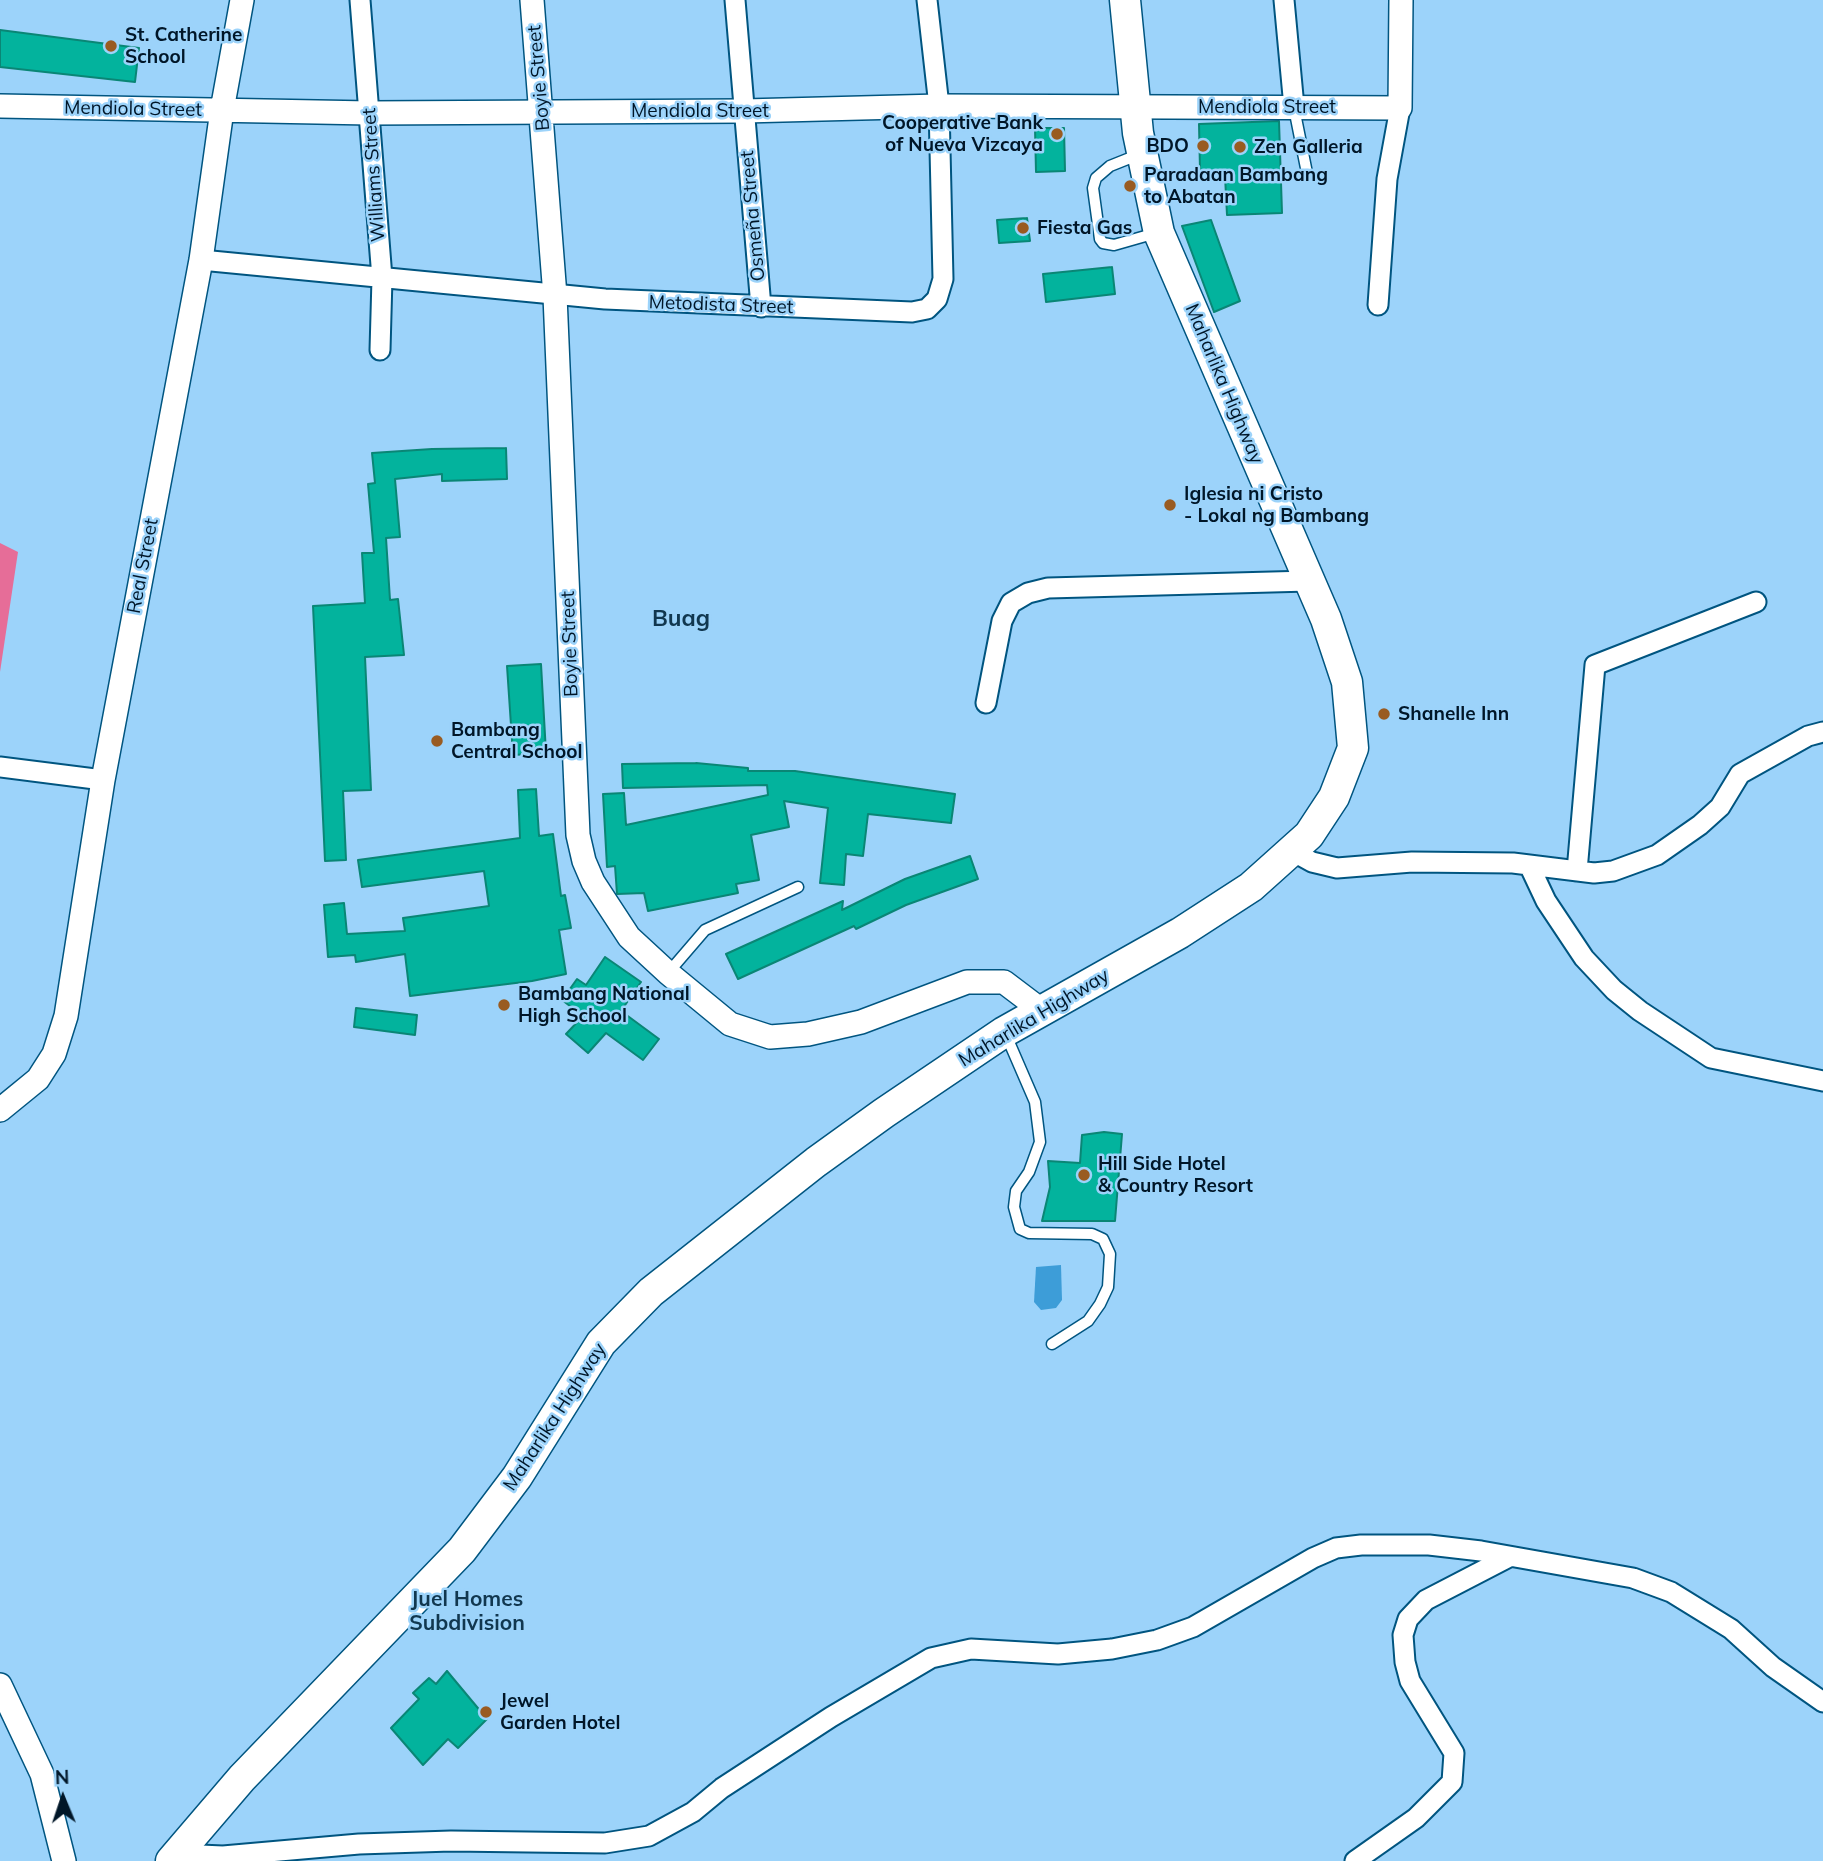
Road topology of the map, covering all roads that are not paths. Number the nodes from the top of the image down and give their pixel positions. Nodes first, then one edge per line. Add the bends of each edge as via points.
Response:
1 (242, 0) edge
2 (360, 0) edge
3 (532, 0) edge
4 (735, 0) edge
5 (927, 0) edge
6 (1125, 0) edge
7 (1284, 0) edge
8 (1401, 0) edge
9 (0, 106) edge
10 (939, 106) junction
11 (1134, 106) junction
12 (1294, 107) junction
13 (1400, 108) junction
14 (222, 110) junction
15 (744, 111) junction
16 (542, 112) junction
17 (369, 113) junction
18 (1141, 154) junction
19 (1307, 173) dead end
20 (1159, 233) junction
21 (201, 260) junction
22 (382, 278) junction
23 (555, 296) junction
24 (1378, 305) dead end
25 (761, 307) junction
26 (380, 350) dead end
27 (1309, 581) junction
28 (1756, 602) dead end
29 (986, 703) dead end
30 (1823, 732) edge
31 (0, 767) edge
32 (103, 780) junction
33 (1292, 851) junction
34 (1530, 865) junction
35 (1577, 871) junction
36 (798, 887) dead end
37 (668, 973) junction
38 (1041, 1010) junction
39 (1004, 1032) junction
40 (1823, 1081) edge
41 (0, 1110) edge
42 (1052, 1344) dead end
43 (1509, 1557) junction
44 (0, 1685) edge
45 (1823, 1702) edge
46 (174, 1857) edge
47 (64, 1861) edge
48 (1355, 1861) edge

1 - 14 street, Real Street
2 - 17 street, Williams Street
3 - 16 street, Boyie Street
4 - 15 street, Osmeña Street
5 - 10 street, Metodista Street
6 - 11 main road, Maharlika Highway
7 - 12 street
8 - 13 street
9 - 14 street, Mendiola Street
10 - 11 street, Mendiola Street
10 - 15 street, Mendiola Street
10 - 25 street, Metodista Street via 943,279 933,304 912,312
11 - 12 street, Mendiola Street
11 - 18 main road, Maharlika Highway
12 - 13 street, Mendiola Street
12 - 19 lane
13 - 24 street via 1387,179
14 - 17 street, Mendiola Street
14 - 21 street, Real Street
15 - 16 street, Mendiola Street
15 - 25 street, Osmeña Street
16 - 17 street, Mendiola Street
16 - 23 street, Boyie Street
17 - 22 street, Williams Street
18 - 20 main road, Maharlika Highway
18 - 20 lane via 1110,166 1096,178 1093,188 1100,239 1114,245
20 - 27 main road, Maharlika Highway
21 - 22 street, Metodista Street
21 - 32 street, Real Street
22 - 23 street, Metodista Street
22 - 26 street, Williams Street
23 - 25 street, Metodista Street
23 - 37 street, Boyie Street via 578,835 584,861 608,906 629,937
27 - 29 street via 1048,587 1028,593 1011,603 1002,621
27 - 33 main road, Maharlika Highway via 1347,682 1353,748 1334,797 1309,835
28 - 35 street via 1595,665
30 - 35 street via 1740,774 1720,807 1657,855 1614,871
31 - 32 street
32 - 41 street, Real Street via 58,1041 38,1079
33 - 34 street via 1337,868 1412,862
33 - 38 main road, Maharlika Highway via 1273,871 1220,908
34 - 35 street
34 - 40 street via 1546,901 1584,958 1640,1011 1711,1058
36 - 37 lane via 705,930
37 - 38 street, Boyie Street via 730,1024 770,1037 861,1022 967,982 1004,982
38 - 39 main road, Maharlika Highway
39 - 42 lane via 1035,1102 1040,1142 1016,1191 1014,1207 1020,1229 1092,1234 1103,1239 1110,1254 1108,1287 1100,1304 1088,1321
39 - 46 main road, Maharlika Highway via 816,1162 622,1320 601,1343 517,1477 462,1550 242,1779
43 - 45 street via 1633,1578 1671,1592 1731,1629 1773,1667
43 - 46 street via 1429,1545 1336,1548 1280,1574 1193,1627 1157,1640 1058,1654 980,1649 931,1658 649,1836 576,1843 359,1844
43 - 48 street via 1426,1600 1408,1619 1403,1635 1410,1681 1454,1753 1452,1782 1416,1818
44 - 47 street via 42,1774

